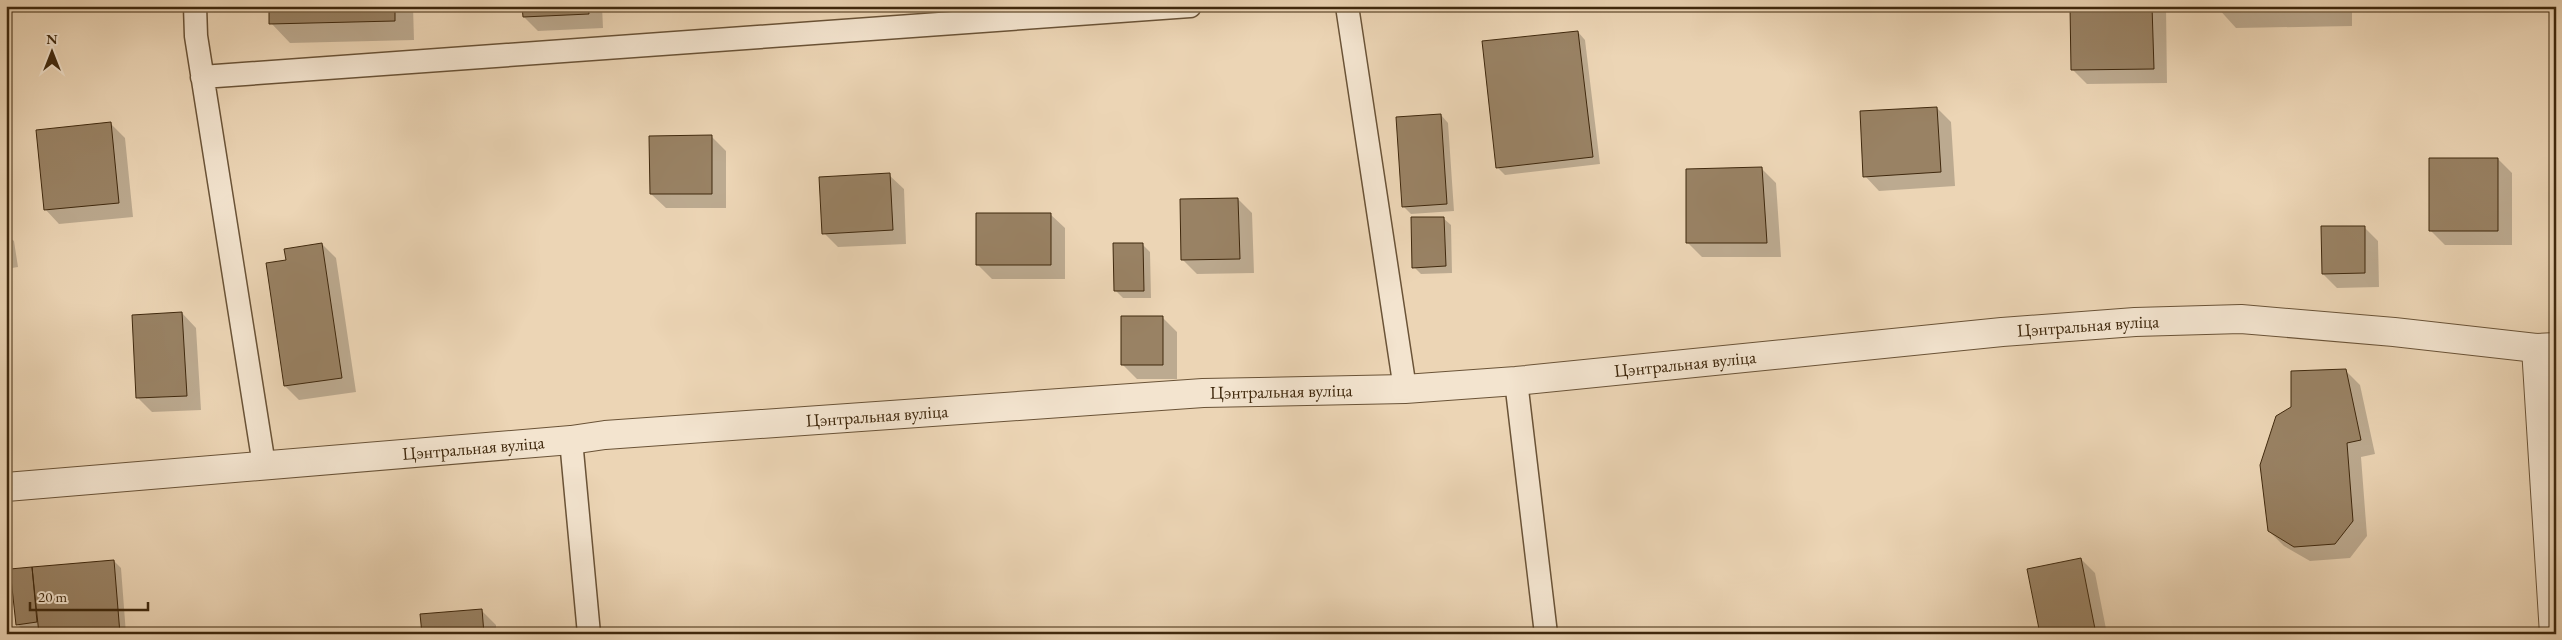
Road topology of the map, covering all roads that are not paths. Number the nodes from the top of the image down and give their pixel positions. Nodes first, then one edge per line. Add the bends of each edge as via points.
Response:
1 (195, 6) edge
2 (1190, 6) edge
3 (1347, 6) edge
4 (202, 77) junction
5 (2546, 347) edge
6 (1516, 381) junction
7 (1405, 389) junction
8 (571, 440) junction
9 (264, 466) junction
10 (6, 486) edge
11 (589, 634) edge
12 (1546, 634) edge
13 (2554, 634) edge

1 - 4 lane
2 - 4 lane
3 - 7 lane
4 - 9 lane
5 - 6 street, Цэнтральная вуліца via 2241,319 2135,322 2002,332
5 - 13 street
6 - 7 street, Цэнтральная вуліца
6 - 12 lane
7 - 8 street, Цэнтральная вуліца via 1203,393 615,434
8 - 9 street, Цэнтральная вуліца
8 - 11 lane
9 - 10 street, Цэнтральная вуліца

